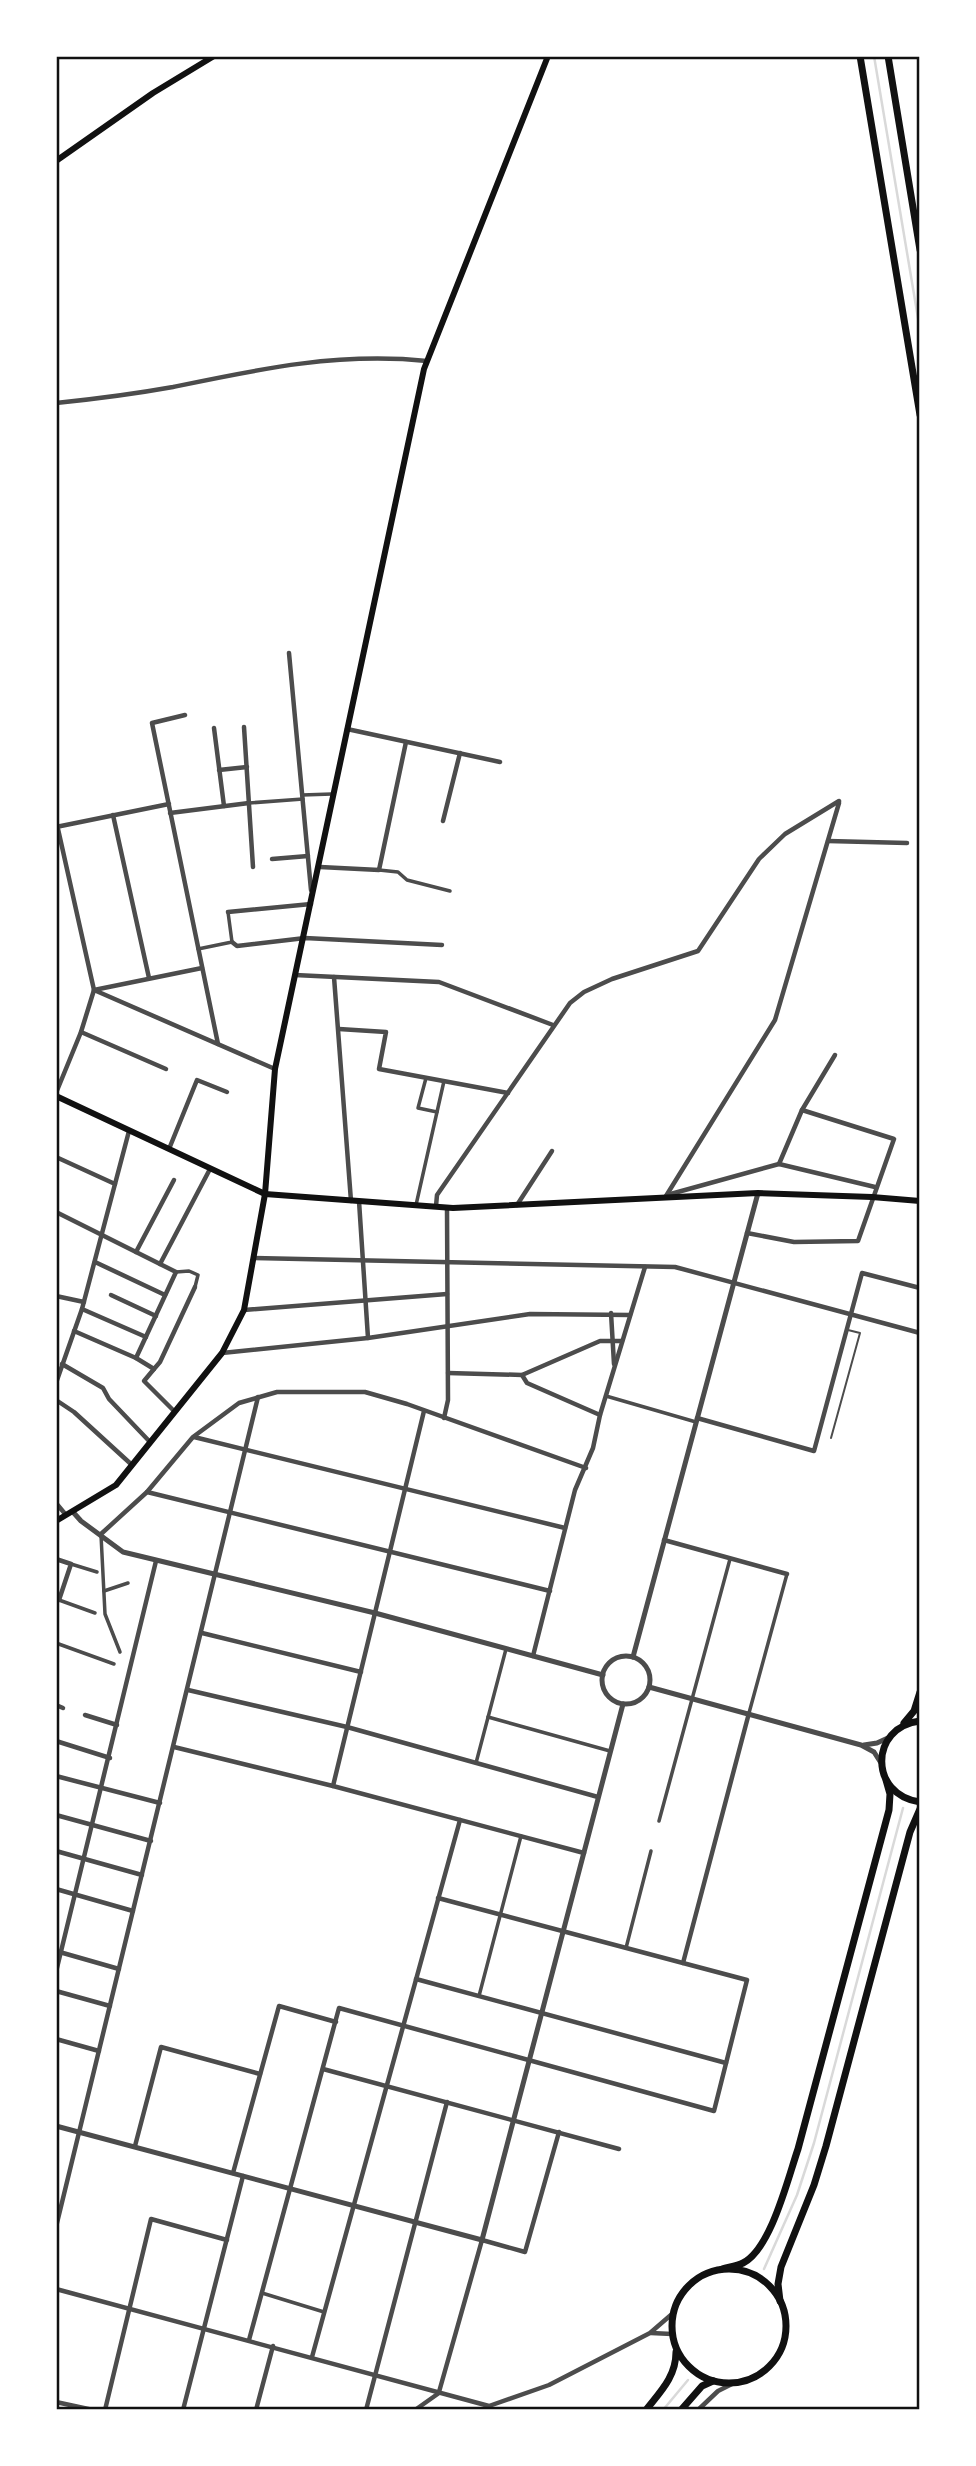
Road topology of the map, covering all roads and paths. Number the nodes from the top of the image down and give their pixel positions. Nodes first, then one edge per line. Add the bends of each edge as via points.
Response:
1 (214, 56) edge
2 (548, 56) edge
3 (860, 56) edge
4 (887, 56) edge
5 (56, 161) edge
6 (920, 250) edge
7 (427, 361) junction
8 (56, 403) edge
9 (920, 415) edge
10 (289, 653) dead end
11 (185, 715) dead end
12 (244, 727) dead end
13 (214, 728) dead end
14 (346, 729) junction
15 (406, 742) junction
16 (460, 753) junction
17 (500, 762) dead end
18 (247, 767) junction
19 (219, 770) junction
20 (333, 794) junction
21 (303, 797) junction
22 (249, 803) junction
23 (169, 804) junction
24 (224, 806) junction
25 (170, 813) junction
26 (114, 815) junction
27 (56, 820) edge
28 (443, 821) dead end
29 (57, 827) edge
30 (828, 841) junction
31 (907, 843) dead end
32 (308, 856) junction
33 (272, 859) dead end
34 (253, 867) dead end
35 (320, 867) junction
36 (379, 870) junction
37 (450, 891) dead end
38 (312, 904) junction
39 (228, 912) joint
40 (305, 938) junction
41 (232, 942) junction
42 (442, 945) dead end
43 (198, 949) junction
44 (202, 968) junction
45 (294, 975) junction
46 (334, 977) junction
47 (149, 978) junction
48 (93, 990) junction
49 (553, 1025) junction
50 (338, 1029) junction
51 (81, 1032) junction
52 (218, 1044) junction
53 (835, 1055) dead end
54 (166, 1069) dead end
55 (275, 1069) junction
56 (426, 1078) junction
57 (444, 1081) junction
58 (227, 1091) dead end
59 (508, 1093) junction
60 (56, 1094) edge
61 (802, 1111) junction
62 (437, 1112) junction
63 (129, 1130) junction
64 (169, 1149) junction
65 (552, 1151) dead end
66 (56, 1157) edge
67 (779, 1164) junction
68 (210, 1169) junction
69 (173, 1180) dead end
70 (115, 1184) junction
71 (875, 1187) junction
72 (758, 1193) junction
73 (265, 1194) junction
74 (666, 1196) junction
75 (872, 1197) junction
76 (355, 1201) junction
77 (920, 1201) edge
78 (416, 1205) junction
79 (517, 1205) junction
80 (436, 1207) junction
81 (447, 1208) junction
82 (56, 1212) edge
83 (747, 1233) junction
84 (102, 1235) junction
85 (136, 1252) junction
86 (254, 1258) junction
87 (363, 1261) junction
88 (95, 1262) junction
89 (447, 1263) junction
90 (160, 1264) junction
91 (645, 1267) junction
92 (176, 1272) junction
93 (734, 1283) junction
94 (195, 1287) joint
95 (920, 1288) edge
96 (447, 1294) junction
97 (111, 1295) dead end
98 (166, 1295) junction
99 (56, 1296) edge
100 (367, 1300) junction
101 (84, 1302) junction
102 (82, 1309) junction
103 (244, 1310) junction
104 (611, 1313) junction
105 (851, 1314) junction
106 (630, 1315) junction
107 (156, 1316) junction
108 (447, 1327) junction
109 (846, 1330) junction
110 (74, 1331) junction
111 (920, 1333) edge
112 (146, 1337) junction
113 (368, 1338) junction
114 (612, 1340) junction
115 (622, 1341) junction
116 (222, 1353) junction
117 (136, 1358) junction
118 (62, 1364) junction
119 (154, 1369) junction
120 (614, 1370) junction
121 (58, 1372) edge
122 (448, 1373) junction
123 (522, 1375) junction
124 (56, 1383) edge
125 (606, 1396) junction
126 (258, 1397) junction
127 (56, 1400) edge
128 (424, 1411) junction
129 (175, 1412) junction
130 (600, 1415) junction
131 (444, 1418) junction
132 (696, 1420) junction
133 (193, 1437) junction
134 (831, 1438) dead end
135 (150, 1442) junction
136 (245, 1449) junction
137 (132, 1465) junction
138 (586, 1468) junction
139 (405, 1489) junction
140 (147, 1492) junction
141 (56, 1503) edge
142 (231, 1513) junction
143 (70, 1514) junction
144 (56, 1521) edge
145 (565, 1528) junction
146 (101, 1534) junction
147 (664, 1541) junction
148 (390, 1551) junction
149 (56, 1559) edge
150 (730, 1559) junction
151 (156, 1561) junction
152 (71, 1564) junction
153 (97, 1572) dead end
154 (787, 1574) joint
155 (216, 1575) junction
156 (128, 1583) dead end
157 (104, 1591) junction
158 (550, 1591) junction
159 (57, 1600) edge
160 (95, 1613) dead end
161 (375, 1613) junction
162 (202, 1633) junction
163 (56, 1643) edge
164 (506, 1649) junction
165 (120, 1652) dead end
166 (533, 1656) junction
167 (633, 1657) junction
168 (114, 1664) dead end
169 (361, 1672) junction
170 (603, 1675) junction
171 (649, 1687) junction
172 (188, 1690) junction
173 (920, 1692) edge
174 (691, 1698) junction
175 (623, 1704) junction
176 (56, 1705) edge
177 (63, 1707) dead end
178 (750, 1713) junction
179 (85, 1715) dead end
180 (488, 1717) junction
181 (920, 1721) edge
182 (118, 1726) junction
183 (901, 1726) junction
184 (347, 1727) junction
185 (890, 1737) junction
186 (56, 1741) edge
187 (861, 1745) junction
188 (174, 1747) junction
189 (610, 1751) junction
190 (110, 1758) junction
191 (475, 1763) junction
192 (881, 1763) junction
193 (56, 1776) edge
194 (886, 1780) junction
195 (333, 1786) junction
196 (102, 1788) junction
197 (598, 1797) junction
198 (920, 1802) edge
199 (160, 1803) junction
200 (920, 1809) edge
201 (56, 1815) edge
202 (460, 1820) junction
203 (659, 1821) dead end
204 (93, 1825) junction
205 (521, 1836) junction
206 (150, 1841) junction
207 (56, 1851) edge
208 (652, 1852) dead end
209 (584, 1853) junction
210 (85, 1859) junction
211 (142, 1875) junction
212 (56, 1889) edge
213 (76, 1895) junction
214 (438, 1898) junction
215 (133, 1911) junction
216 (500, 1914) junction
217 (563, 1931) junction
218 (626, 1948) junction
219 (59, 1952) edge
220 (683, 1963) junction
221 (119, 1969) junction
222 (56, 1972) edge
223 (416, 1979) junction
224 (56, 1991) edge
225 (479, 1996) junction
226 (110, 2006) junction
227 (542, 2013) junction
228 (336, 2022) junction
229 (403, 2025) junction
230 (56, 2039) edge
231 (99, 2050) junction
232 (529, 2060) junction
233 (726, 2063) junction
234 (323, 2068) junction
235 (260, 2074) junction
236 (386, 2085) junction
237 (447, 2102) junction
238 (513, 2120) junction
239 (56, 2126) edge
240 (559, 2132) junction
241 (79, 2133) junction
242 (135, 2147) junction
243 (619, 2148) dead end
244 (233, 2173) junction
245 (243, 2176) junction
246 (291, 2189) junction
247 (57, 2190) edge
248 (65, 2192) junction
249 (353, 2206) junction
250 (416, 2222) junction
251 (56, 2227) edge
252 (227, 2240) junction
253 (482, 2240) junction
254 (722, 2269) junction
255 (56, 2289) edge
256 (262, 2293) junction
257 (780, 2301) junction
258 (129, 2308) junction
259 (324, 2312) junction
260 (672, 2314) junction
261 (204, 2328) junction
262 (650, 2333) junction
263 (672, 2334) junction
264 (249, 2340) junction
265 (273, 2346) junction
266 (676, 2348) junction
267 (312, 2357) junction
268 (376, 2374) junction
269 (715, 2381) junction
270 (736, 2382) junction
271 (439, 2392) junction
272 (56, 2402) edge
273 (93, 2410) edge
274 (105, 2410) edge
275 (183, 2410) edge
276 (256, 2410) edge
277 (366, 2410) edge
278 (415, 2410) edge
279 (646, 2410) edge
280 (681, 2410) edge
281 (698, 2410) edge

1 - 5 main road
2 - 7 main road
3 - 9 main road
4 - 6 main road
7 - 8 street via 349,359 289,364
7 - 14 main road
10 - 21 street
11 - 23 street via 152,723
12 - 18 street
13 - 19 street
14 - 15 street
14 - 20 main road
15 - 16 street
15 - 36 street
16 - 17 street
16 - 28 street
18 - 19 street
18 - 22 street
19 - 24 street
20 - 21 street
20 - 35 main road
21 - 22 street
21 - 32 street
22 - 24 street
22 - 34 street
23 - 25 street
23 - 26 street
24 - 25 street
25 - 43 street
26 - 29 street
26 - 47 street
27 - 29 street
29 - 48 street
30 - 31 street
30 - 49 street via 839,802 786,834 759,859 698,951 584,992
30 - 74 street via 775,1020
32 - 33 street
32 - 38 street
35 - 36 street
35 - 38 main road
36 - 37 street
38 - 39 street
38 - 40 main road
39 - 41 street
40 - 41 street via 237,946
40 - 42 street
40 - 45 main road
41 - 43 street
43 - 44 street
44 - 47 street
44 - 52 street
45 - 46 street
45 - 55 main road
46 - 49 street via 439,982
46 - 50 street
47 - 48 street
48 - 51 street
48 - 52 street
49 - 59 street
50 - 56 street via 386,1032 379,1069
50 - 76 street
51 - 54 street
51 - 60 street
52 - 55 street
53 - 61 street
55 - 73 main road
56 - 57 street
56 - 62 street via 418,1108
57 - 59 street
57 - 62 street
58 - 64 street via 197,1080
59 - 80 street via 437,1195
60 - 63 main road
61 - 67 street
61 - 71 street via 894,1139
62 - 78 street
63 - 64 main road
63 - 70 street
64 - 68 main road
65 - 79 street
66 - 70 street
67 - 71 street
67 - 74 street
68 - 73 main road
68 - 90 street
69 - 85 street
70 - 84 street
71 - 75 street
72 - 74 main road
72 - 75 main road
72 - 83 street
73 - 76 main road
73 - 86 main road
74 - 79 main road
75 - 77 main road
75 - 83 street via 858,1241 794,1242
76 - 78 main road
76 - 87 street
78 - 80 main road
79 - 81 main road
80 - 81 main road
81 - 89 street
82 - 84 street
83 - 93 street
84 - 85 street
84 - 88 street
85 - 90 street
86 - 87 street
86 - 103 main road
87 - 89 street
87 - 100 street
88 - 98 street
88 - 101 street
89 - 91 street
89 - 96 street
90 - 92 street
91 - 93 street via 675,1267
91 - 106 street
92 - 94 street via 198,1275
92 - 98 street
93 - 105 street
93 - 132 street
94 - 119 street
95 - 105 street via 862,1273
96 - 100 street
96 - 108 street
97 - 107 street
98 - 107 street
99 - 101 street
100 - 103 street
100 - 113 street
101 - 102 street
102 - 110 street
102 - 112 street
103 - 116 main road
104 - 106 street
104 - 108 street via 530,1314
104 - 114 street
105 - 109 street
105 - 111 street
106 - 115 street
107 - 112 street
108 - 113 street
108 - 122 street
109 - 132 street via 814,1451
109 - 134 lane via 860,1333
110 - 117 street
110 - 118 street
112 - 117 street
113 - 116 street
114 - 115 street
114 - 120 street
114 - 123 street
115 - 120 street
116 - 129 main road
117 - 119 street
118 - 121 street
118 - 135 street via 103,1388
119 - 129 street via 144,1381
120 - 125 street
121 - 124 street
122 - 123 street
122 - 131 street
123 - 130 street via 527,1383
125 - 130 street
125 - 132 street
126 - 128 street via 277,1392 365,1392
126 - 133 street via 239,1403
126 - 136 street
127 - 137 street
128 - 131 street
128 - 139 street
129 - 135 main road
130 - 138 street
131 - 138 street
132 - 147 street
133 - 136 street
133 - 140 street
135 - 137 main road
136 - 139 street
136 - 142 street
137 - 143 main road via 111,1490
138 - 145 street
139 - 145 street
139 - 148 street
140 - 142 street
140 - 146 street
141 - 143 street
142 - 148 street
142 - 155 street
143 - 144 main road
143 - 146 street
145 - 158 street
146 - 151 street via 123,1552
146 - 157 street
147 - 150 street
147 - 167 street
148 - 158 street
148 - 161 street
149 - 152 street
150 - 154 street
150 - 174 street
151 - 155 street
151 - 182 street
152 - 153 street
152 - 159 street
154 - 178 street
155 - 161 street
155 - 162 street
156 - 157 street
157 - 165 street via 105,1614
158 - 166 street
159 - 160 street
161 - 164 street
161 - 169 street
162 - 169 street
162 - 172 street
163 - 168 street
164 - 166 street
164 - 180 street
166 - 170 street
167 - 170 street via 611,1662
167 - 171 street via 648,1669
169 - 184 street
170 - 175 street via 605,1691
171 - 174 street
171 - 175 street via 639,1700
172 - 184 street
172 - 188 street
173 - 183 main road via 914,1711
174 - 178 street
174 - 203 street
175 - 189 street
176 - 177 street
178 - 187 street
178 - 220 street
179 - 182 street
180 - 189 street
180 - 191 street
181 - 183 main road
182 - 190 street
183 - 185 main road
184 - 191 street
184 - 195 street
185 - 187 street
185 - 192 main road
186 - 190 street
187 - 192 street
188 - 195 street
188 - 199 street
189 - 197 street
190 - 196 street
191 - 197 street
192 - 194 main road
193 - 196 street
194 - 198 main road via 899,1794
194 - 254 main road via 890,1801 885,1825 785,2189 755,2252 743,2263
195 - 202 street
196 - 199 street
196 - 204 street
197 - 209 street
199 - 206 street
200 - 257 main road via 822,2159 781,2267
201 - 204 street
202 - 205 street
202 - 214 street
204 - 206 street
204 - 210 street
205 - 209 street
205 - 216 street
206 - 211 street
207 - 210 street
208 - 218 street
209 - 217 street
210 - 211 street
210 - 213 street
211 - 215 street
212 - 213 street
213 - 215 street
213 - 219 street
214 - 216 street
214 - 223 street
215 - 221 street
216 - 217 street
216 - 225 street
217 - 218 street
217 - 227 street
218 - 220 street
219 - 221 street
219 - 222 street
220 - 233 street via 747,1979
221 - 226 street
223 - 225 street
223 - 229 street
224 - 226 street
225 - 227 street
226 - 231 street
227 - 232 street
227 - 233 street
228 - 229 street via 340,2008
228 - 234 street
228 - 235 street via 279,2006
229 - 232 street
229 - 236 street
230 - 231 street
231 - 241 street
232 - 233 street via 714,2111
232 - 238 street
234 - 236 street
234 - 246 street
235 - 242 street via 161,2047
235 - 244 street
236 - 237 street
236 - 249 street
237 - 238 street
237 - 250 street
238 - 240 street
238 - 253 street
239 - 241 street
240 - 243 street
240 - 253 street via 525,2252
241 - 242 street
241 - 248 street
242 - 244 street
244 - 245 street
245 - 246 street
245 - 252 street
246 - 249 street
246 - 256 street
247 - 248 street
248 - 251 street
249 - 250 street
249 - 259 street
250 - 253 street
250 - 268 street
252 - 258 street via 151,2219
252 - 261 street
253 - 271 street
254 - 257 main road via 758,2277
254 - 260 main road via 692,2282
255 - 258 street
256 - 259 street
256 - 264 street
257 - 270 main road via 786,2321 780,2351 760,2374
258 - 261 street
258 - 274 street
259 - 267 street
260 - 262 street
260 - 263 main road
261 - 264 street
261 - 275 street
262 - 263 street
262 - 271 street via 549,2385 489,2406
263 - 266 main road
264 - 265 street
265 - 267 street
265 - 276 street
266 - 269 main road via 690,2368
266 - 279 main road via 670,2380
267 - 268 street
268 - 271 street
268 - 277 street
269 - 270 main road
269 - 280 main road via 702,2386
270 - 281 street
271 - 278 street
272 - 273 street

